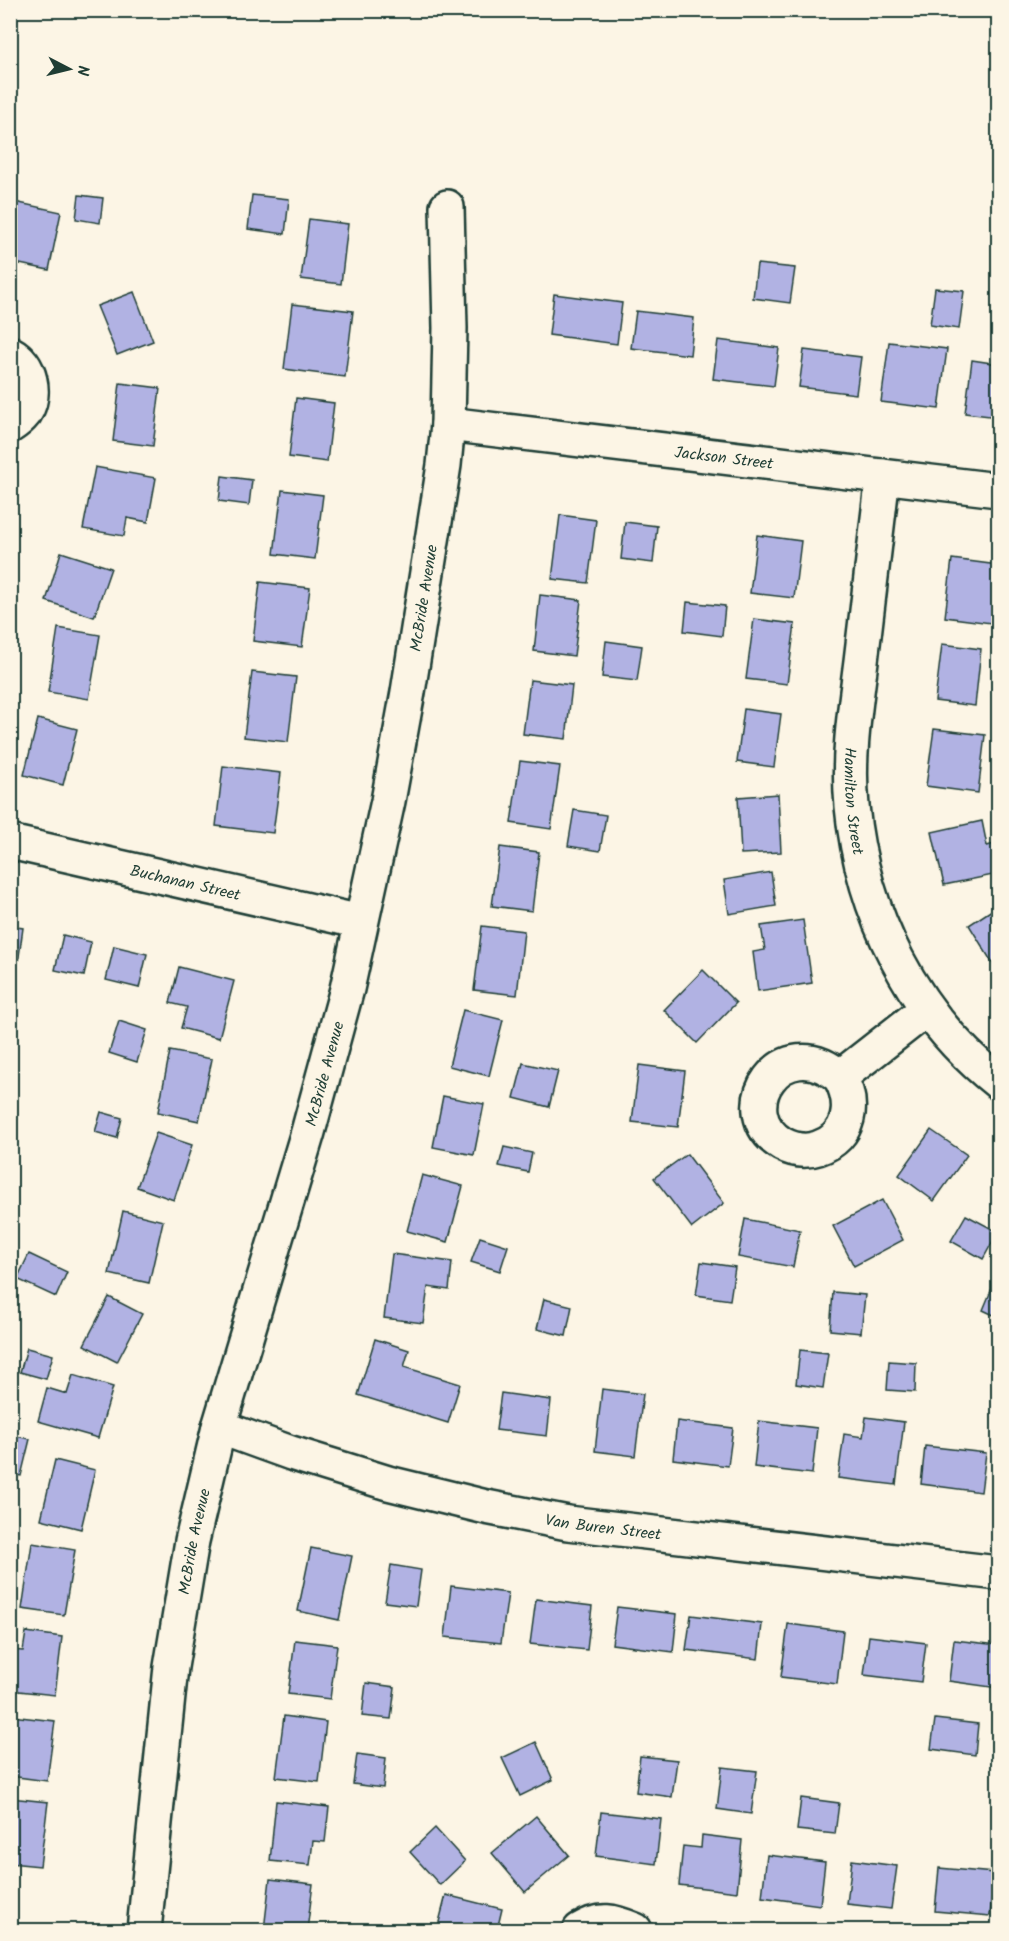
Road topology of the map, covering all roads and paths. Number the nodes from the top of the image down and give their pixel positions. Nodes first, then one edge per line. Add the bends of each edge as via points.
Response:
1 (447, 207) dead end
2 (10, 353) edge
3 (448, 424) junction
4 (10, 426) edge
5 (883, 476) junction
6 (999, 490) edge
7 (10, 842) edge
8 (361, 922) junction
9 (927, 1009) junction
10 (840, 1077) dead end
11 (999, 1082) edge
12 (219, 1427) junction
13 (999, 1573) edge
14 (144, 1930) edge
15 (580, 1930) edge
16 (635, 1930) edge

1 - 3 street, McBride Avenue
2 - 4 street via 27,370 30,397 24,413
3 - 5 street, Jackson Street
3 - 8 street, McBride Avenue via 408,692
5 - 6 street, Jackson Street
5 - 9 street, Hamilton Street via 851,743 852,804 859,852 875,912 900,968
7 - 8 street, Buchanan Street
8 - 12 street, McBride Avenue via 308,1132
9 - 10 street
9 - 11 street, Hamilton Street via 957,1044
12 - 13 street, Van Buren Street via 388,1483 568,1523
12 - 14 street, McBride Avenue via 192,1541 171,1666
15 - 16 street via 597,1922 613,1921

